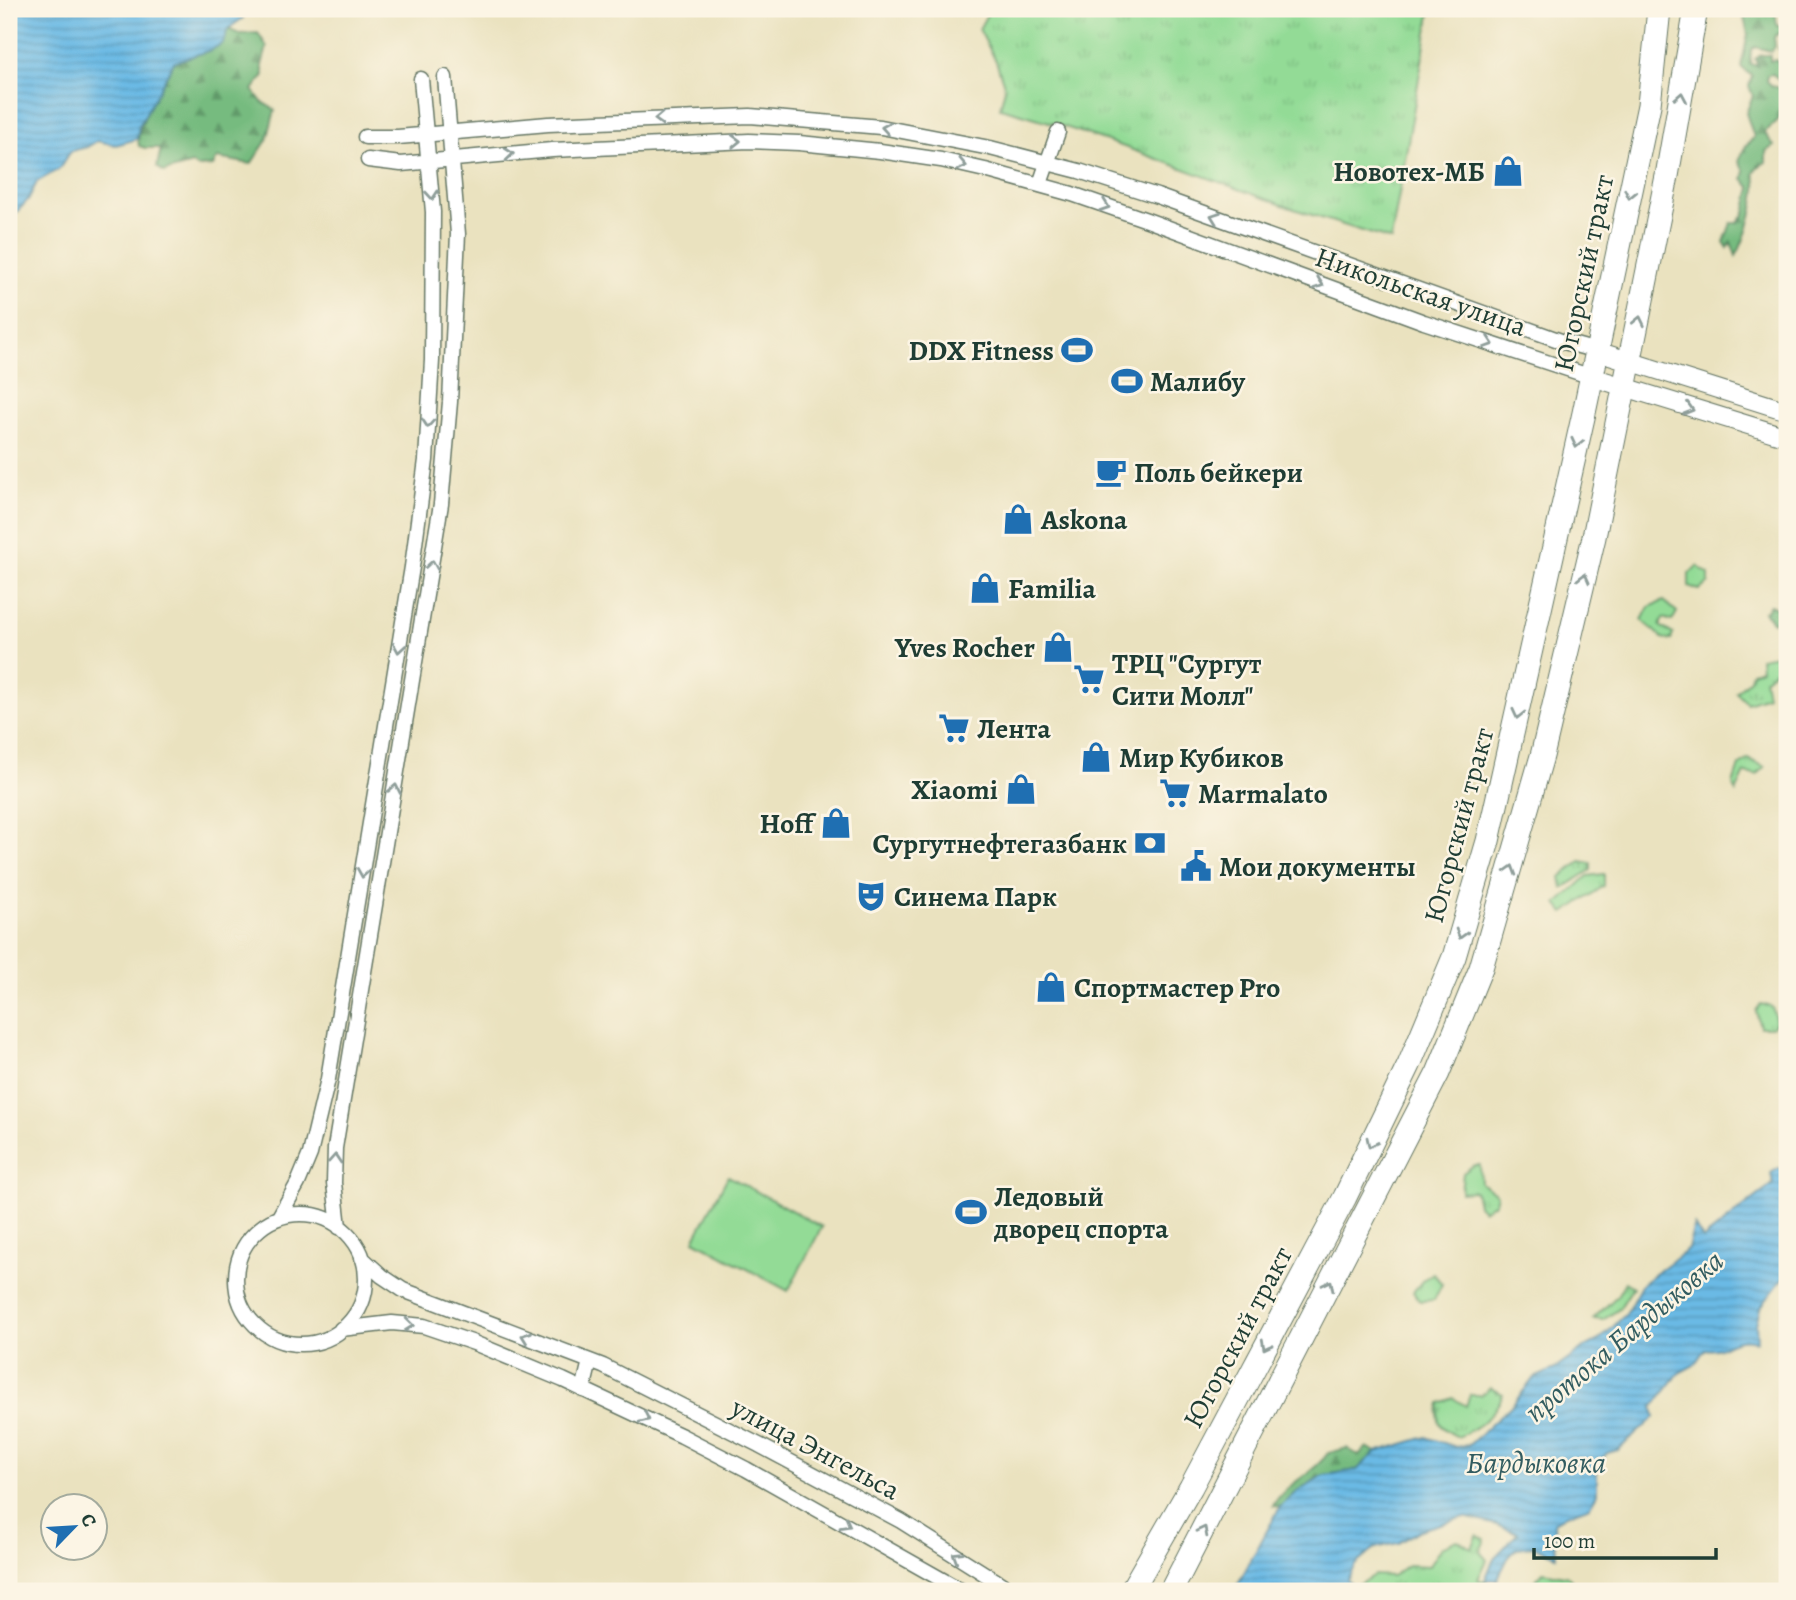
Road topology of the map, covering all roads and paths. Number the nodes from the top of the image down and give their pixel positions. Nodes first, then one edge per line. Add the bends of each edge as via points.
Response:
1 (1659, 9) edge
2 (1696, 9) edge
3 (445, 77) dead end
4 (421, 79) dead end
5 (451, 132) junction
6 (1058, 132) dead end
7 (426, 134) junction
8 (365, 137) dead end
9 (453, 159) junction
10 (368, 160) dead end
11 (429, 161) junction
12 (1049, 162) junction
13 (1040, 184) junction
14 (1597, 351) junction
15 (1630, 361) junction
16 (1592, 377) junction
17 (1624, 388) junction
18 (1787, 411) edge
19 (1787, 437) edge
20 (279, 1217) junction
21 (339, 1227) junction
22 (362, 1258) junction
23 (341, 1329) junction
24 (590, 1361) junction
25 (583, 1390) junction
26 (962, 1591) edge
27 (1012, 1591) edge
28 (1131, 1591) edge
29 (1171, 1591) edge

1 -> 14 main road, Югорский тракт via 1649,105
15 -> 2 main road, Югорский тракт
3 - 5 street
4 - 7 street
5 - 7 street, Никольская улица
5 - 9 street
12 -> 5 street, Никольская улица via 881,127 750,116
6 - 12 street
7 - 8 street, Никольская улица
7 - 11 street
9 - 11 street, Никольская улица
9 -> 13 street, Никольская улица via 619,146 799,143 941,160
21 -> 9 street via 335,1148 441,504 457,268
10 - 11 street, Никольская улица
11 -> 20 street via 432,360 426,460 412,567 328,1079 310,1154
12 - 13 street
14 -> 12 street, Никольская улица
13 -> 16 street, Никольская улица via 1424,322
14 - 15 street, Никольская улица
14 - 16 main road, Югорский тракт
15 - 17 main road, Югорский тракт
15 - 18 street, Никольская улица
16 - 17 street, Никольская улица
16 -> 28 main road, Югорский тракт via 1488,841 1454,957 1409,1065 1345,1198
17 -> 19 street, Никольская улица
29 -> 17 main road, Югорский тракт via 1438,1073 1481,968 1542,757
20 - 21 street via 313,1215
20 - 23 street via 251,1236 240,1255 236,1289 244,1310 267,1334 288,1342 311,1343
21 - 22 street
22 - 23 street via 364,1291 356,1312
24 -> 22 street, улица Энгельса via 403,1290
23 -> 25 street, улица Энгельса via 392,1323 424,1326
24 - 25 street
27 -> 24 street, улица Энгельса via 901,1521
25 -> 26 street, улица Энгельса via 746,1469

